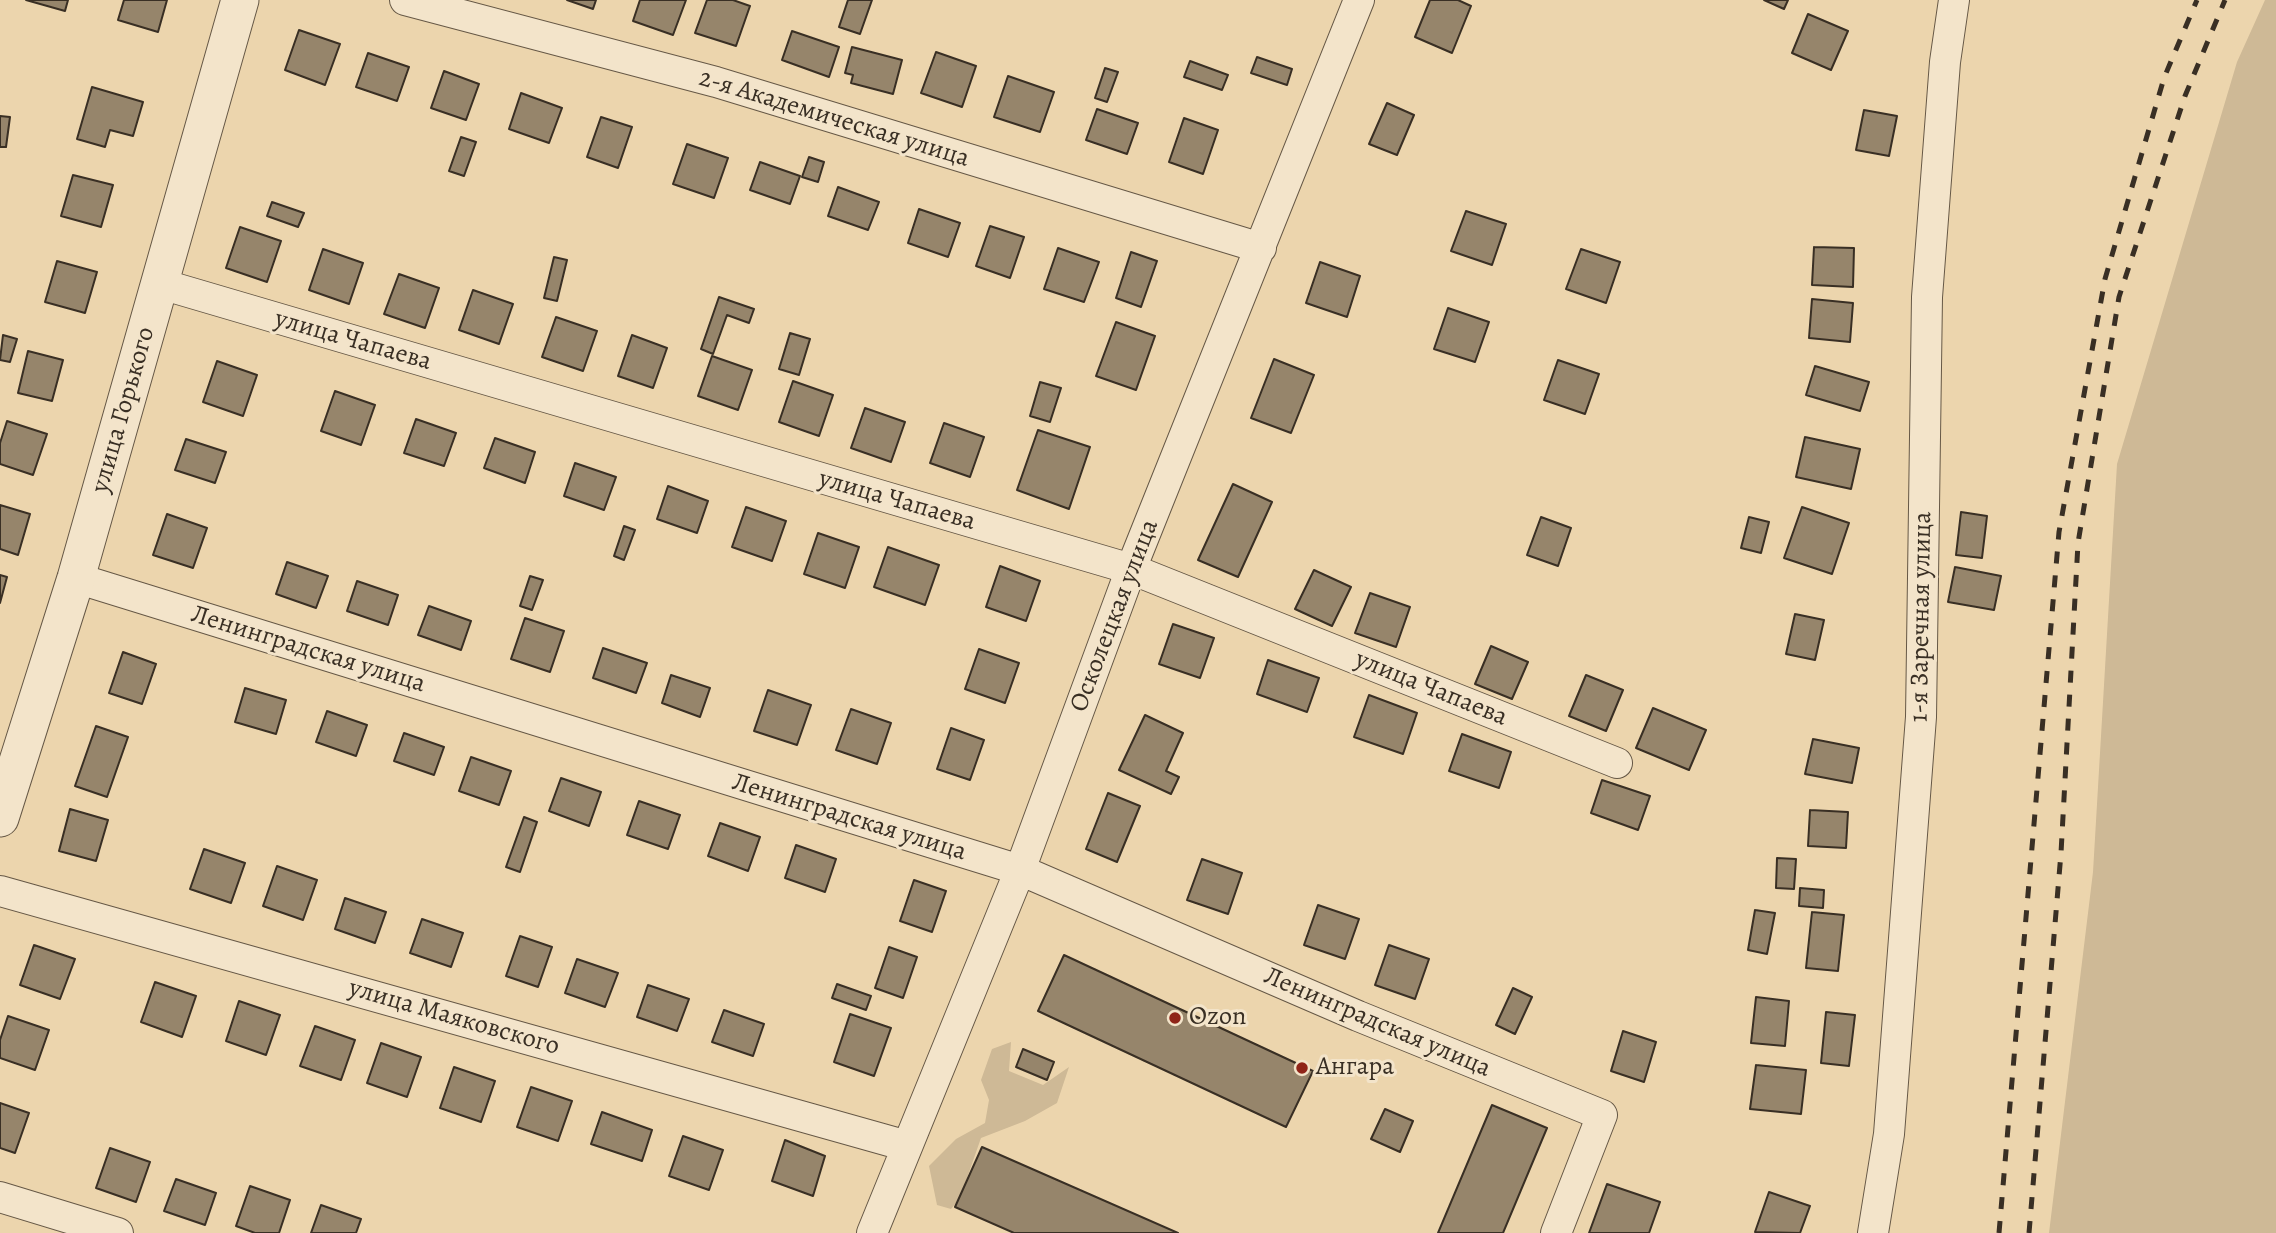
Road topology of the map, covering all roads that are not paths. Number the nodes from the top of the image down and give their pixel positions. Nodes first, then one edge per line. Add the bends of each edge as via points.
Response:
1 (240, 0) edge
2 (405, 0) edge
3 (1359, 0) edge
4 (1954, 0) edge
5 (1261, 248) junction
6 (161, 284) junction
7 (1131, 569) junction
8 (75, 578) junction
9 (1617, 763) dead end
10 (0, 818) edge
11 (1020, 870) junction
12 (0, 891) edge
13 (907, 1146) junction
14 (0, 1197) edge
15 (118, 1233) edge
16 (872, 1233) edge
17 (1556, 1233) edge
18 (1873, 1233) edge

1 - 6 street, улица Горького
2 - 5 street, 2-я Академическая улица via 716,82
3 - 5 street, Осколецкая улица
4 - 18 street, 1-я Заречная улица via 1927,297 1921,717 1889,1134
5 - 7 street, Осколецкая улица
6 - 7 street, улица Чапаева
6 - 8 street, улица Горького
7 - 9 street, улица Чапаева
7 - 11 street, Осколецкая улица
8 - 10 street, улица Горького
8 - 11 street, Ленинградская улица
11 - 13 street, Осколецкая улица
11 - 17 street, Ленинградская улица via 1357,1016 1602,1115
12 - 13 street, улица Маяковского
13 - 16 street, Осколецкая улица
14 - 15 street

